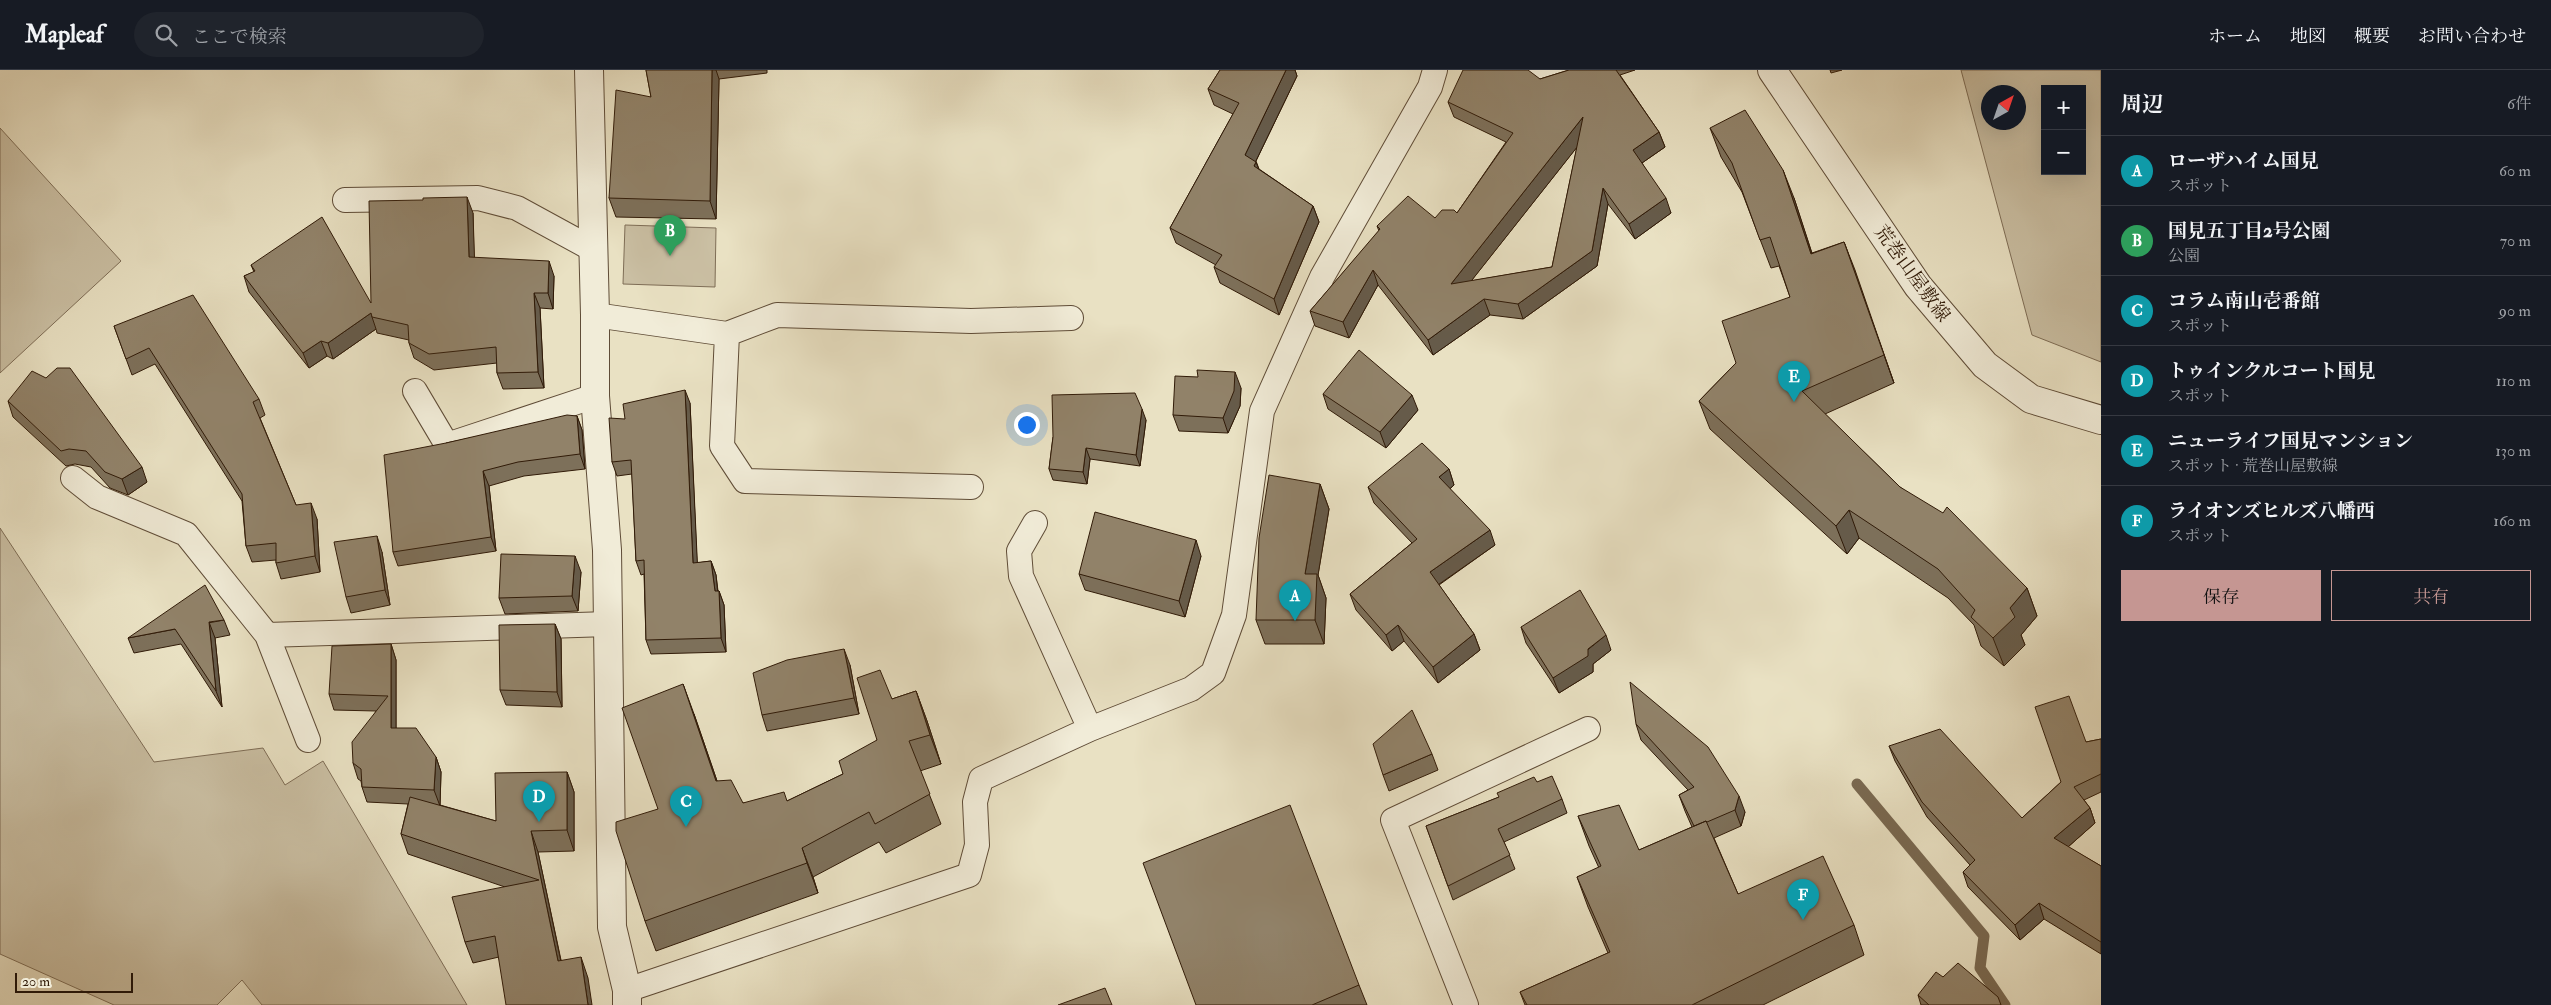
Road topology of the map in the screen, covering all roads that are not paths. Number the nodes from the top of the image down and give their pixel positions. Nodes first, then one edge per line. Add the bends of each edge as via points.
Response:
1 (589, 70) edge
2 (1436, 70) edge
3 (1536, 70) edge
4 (1583, 70) edge
5 (1772, 70) edge
6 (345, 200) dead end
7 (594, 250) junction
8 (596, 314) junction
9 (1071, 318) dead end
10 (726, 334) junction
11 (416, 391) dead end
12 (595, 396) junction
13 (2101, 420) edge
14 (73, 478) dead end
15 (971, 488) dead end
16 (1034, 523) dead end
17 (608, 624) junction
18 (267, 635) junction
19 (1090, 729) junction
20 (1588, 729) dead end
21 (308, 740) dead end
22 (627, 998) edge
23 (1466, 1005) edge

1 - 7 street
2 - 19 lane via 1430,87 1322,277 1262,411 1234,615 1213,673 1190,689
3 - 4 lane via 1548,81
5 - 13 street, 荒巻山屋敷線 via 1918,286 1985,365 2031,399
6 - 7 lane via 478,198 517,208
7 - 8 street
8 - 10 lane
8 - 12 street
9 - 10 lane via 971,320 777,315
10 - 15 lane via 722,446 745,481
11 - 12 lane via 447,445
12 - 17 street via 607,550
14 - 18 lane via 97,497 186,534
16 - 19 lane via 1019,551 1021,576
17 - 18 lane
17 - 22 street via 612,927
18 - 21 lane
19 - 22 lane via 982,779 975,802 977,844 969,875
20 - 23 lane via 1393,820

